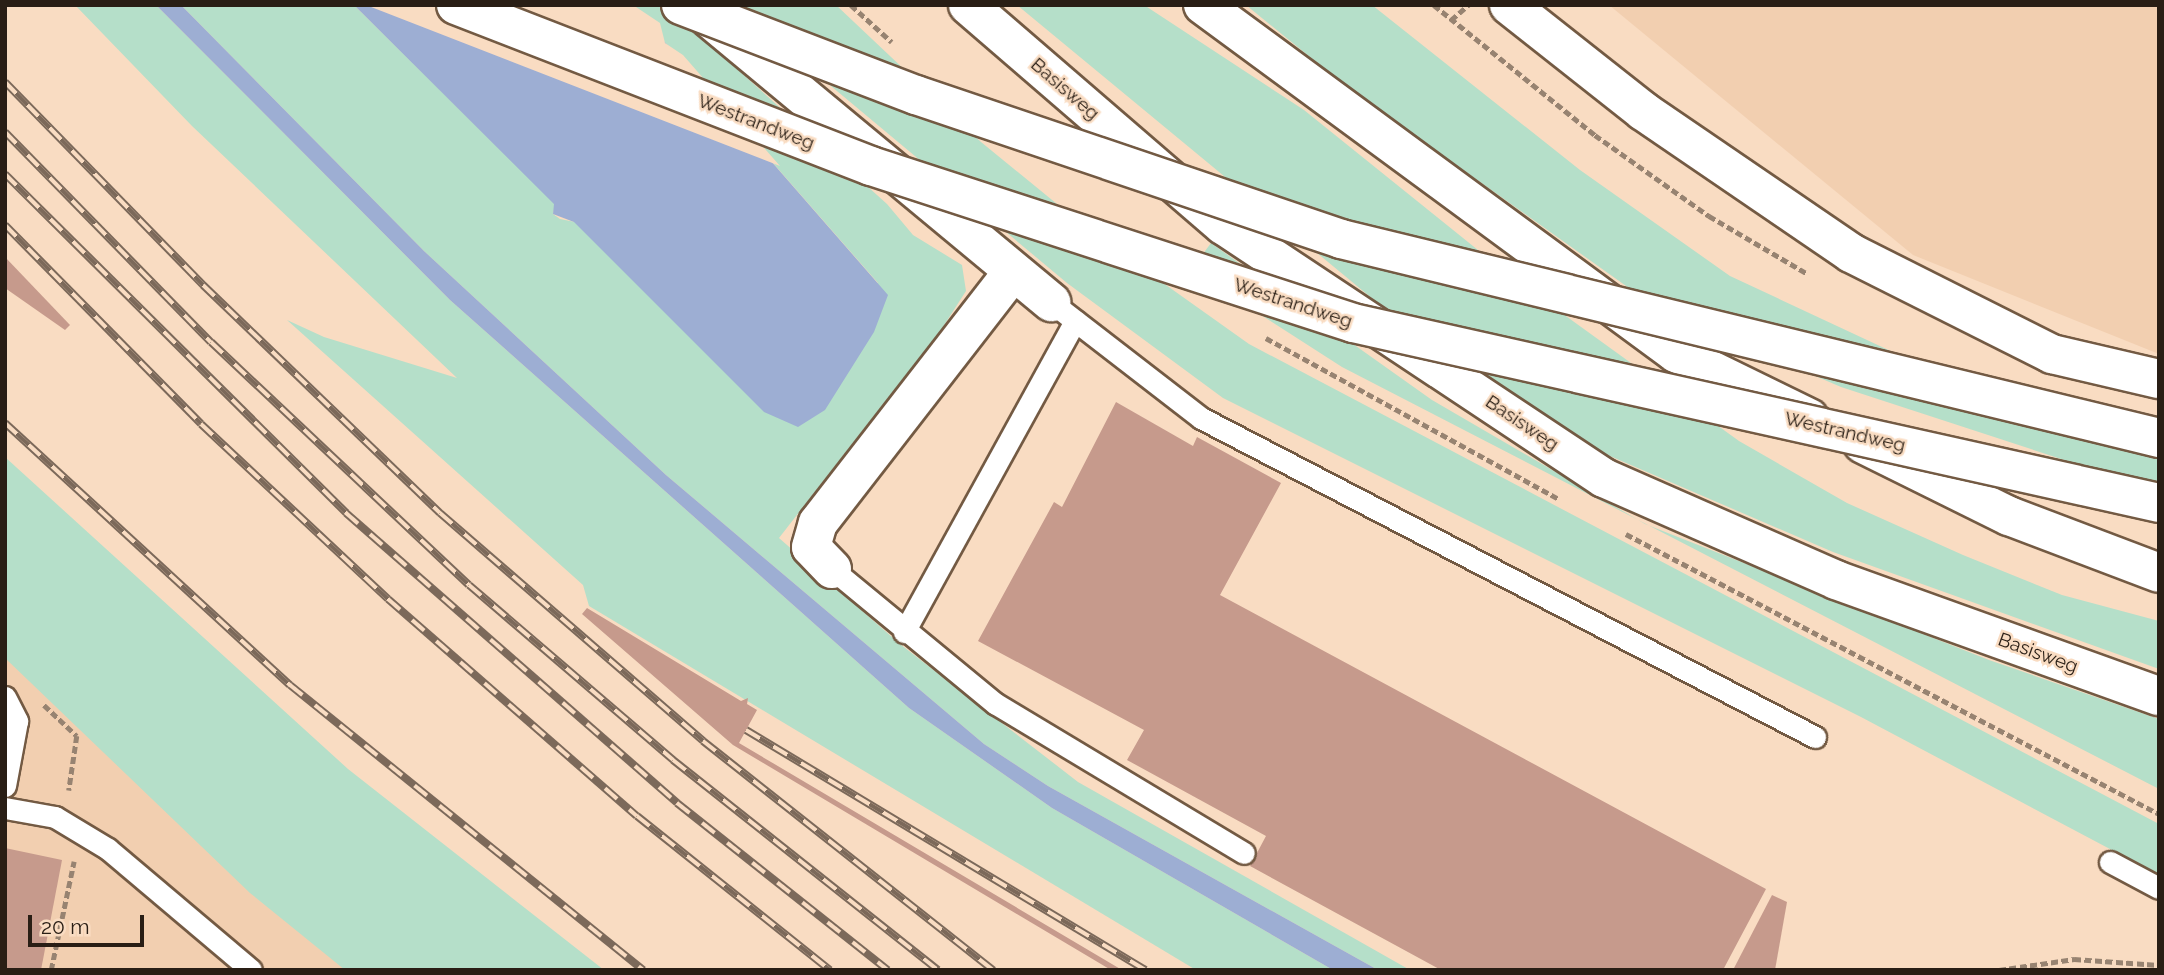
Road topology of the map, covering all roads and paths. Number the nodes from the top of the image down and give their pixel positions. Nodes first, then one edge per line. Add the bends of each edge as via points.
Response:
1 (456, 5) edge
2 (681, 5) edge
3 (694, 5) edge
4 (968, 5) edge
5 (1203, 5) edge
6 (1468, 5) edge
7 (1509, 5) edge
8 (1451, 20) dead end
9 (1012, 273) junction
10 (1063, 311) junction
11 (2159, 379) edge
12 (2159, 438) edge
13 (2159, 503) edge
14 (832, 569) joint
15 (2159, 573) edge
16 (904, 632) junction
17 (2159, 696) edge
18 (5, 697) edge
19 (41, 703) dead end
20 (1815, 737) dead end
21 (9, 740) edge
22 (5, 786) edge
23 (5, 807) edge
24 (63, 822) junction
25 (1244, 853) dead end
26 (2110, 862) dead end
27 (2159, 888) edge
28 (2159, 965) edge
29 (51, 970) edge
30 (251, 970) edge
31 (1998, 970) edge

1 - 13 main road, Westrandweg, bridge via 871,166 1353,323
2 - 12 main road, bridge via 916,95 1341,239
3 - 9 main road
4 - 17 main road, Basisweg via 1223,225 1604,478 1836,580
5 - 15 main road via 1676,353 2009,516
6 - 8 path
7 - 11 main road via 1643,110 1851,253 2053,354
9 - 10 main road
9 - 14 main road via 818,523 811,547
10 - 16 lane
10 - 20 lane via 1201,418
14 - 16 lane
16 - 25 lane via 996,704
18 - 21 lane via 16,721
19 - 24 path via 77,736
21 - 22 lane
23 - 24 lane
24 - 29 path via 61,839 74,861
24 - 30 lane via 108,849
26 - 27 lane
28 - 31 path via 2074,959

